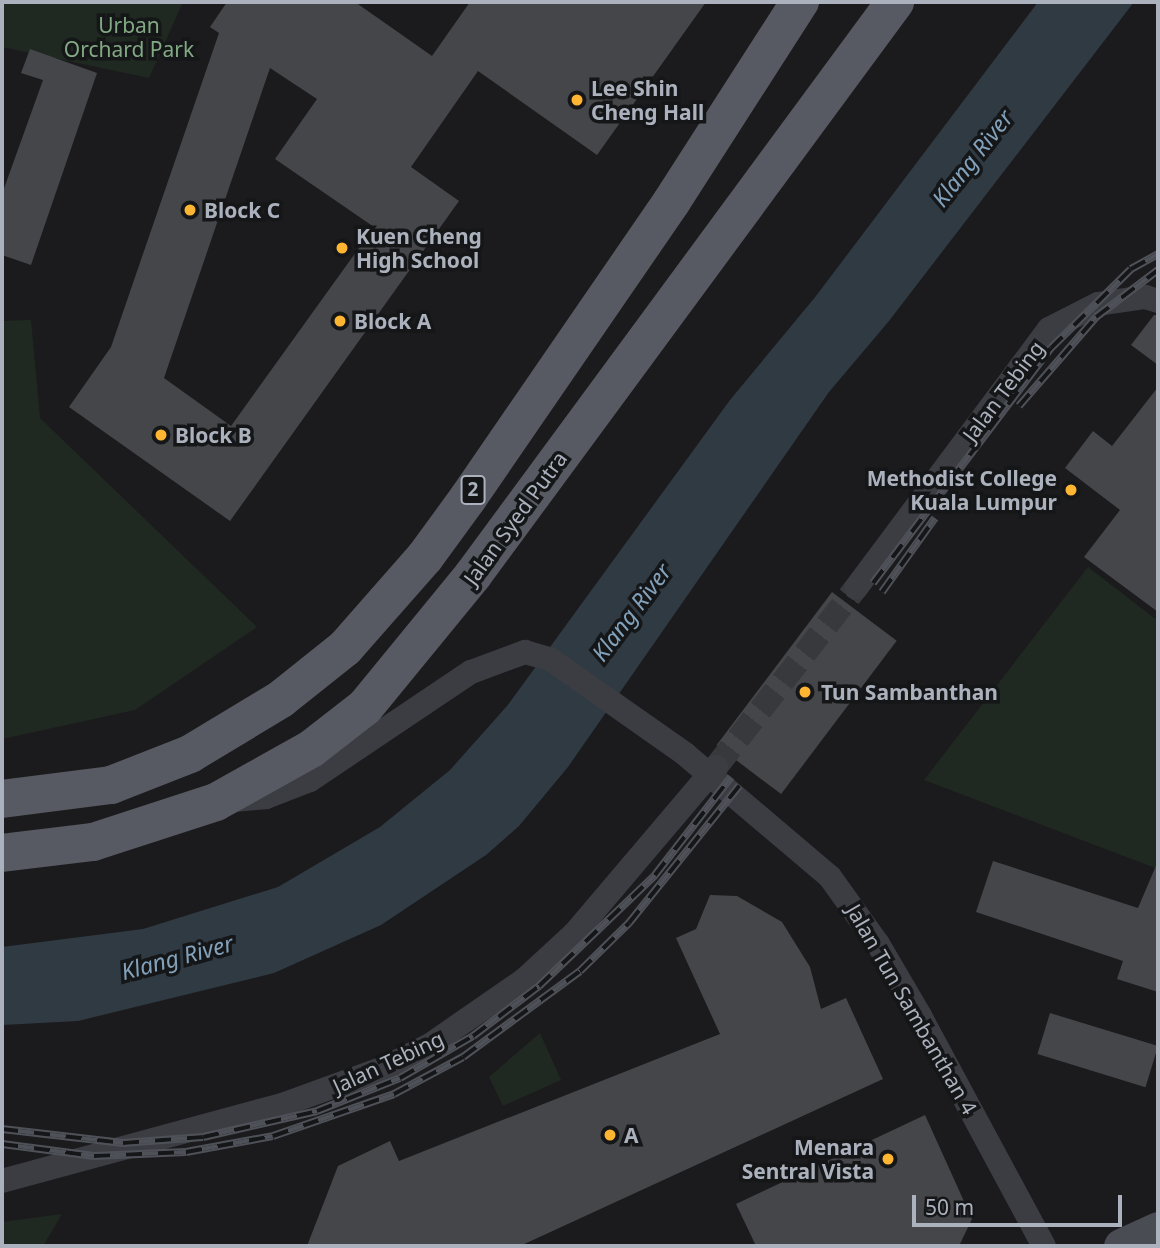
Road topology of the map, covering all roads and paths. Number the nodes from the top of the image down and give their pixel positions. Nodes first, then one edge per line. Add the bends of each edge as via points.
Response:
1 (800, 2) edge
2 (895, 2) edge
3 (1158, 301) edge
4 (856, 588) tunnel mouth
5 (713, 771) junction
6 (2, 799) edge
7 (216, 802) junction
8 (2, 853) edge
9 (2, 1181) edge
10 (1158, 1229) edge
11 (1044, 1246) edge
12 (1121, 1246) edge

1 - 6 main road, 2 via 672,201 476,487 425,556 345,648 281,699 190,754 111,785
2 - 7 main road, Jalan Syed Putra / 2 via 473,575 391,679 339,730 270,775
3 - 4 street, Jalan Tebing via 1145,297 1098,304 1049,329
5 - 7 street, Jalan Tun Sambanthan 4 via 550,660 525,652 471,672 310,780 266,797
5 - 9 street, Jalan Tebing via 652,847 545,962 430,1045 282,1105
5 - 11 street, Jalan Tun Sambanthan 4 via 811,858 848,899 920,1016
7 - 8 main road, Jalan Syed Putra / 2 via 93,842
10 - 12 main road

